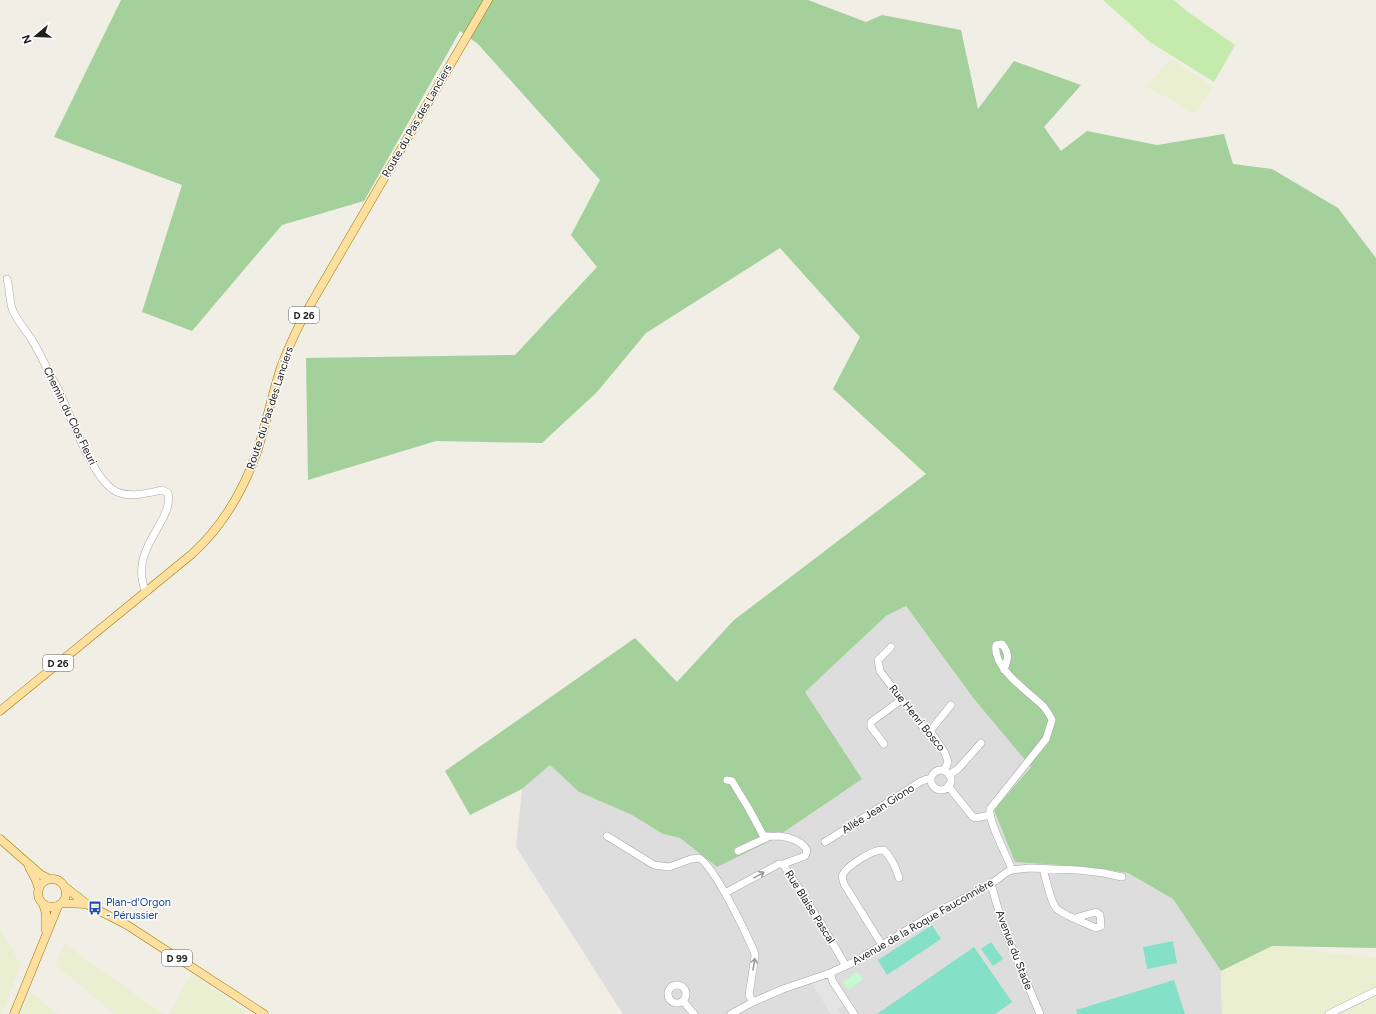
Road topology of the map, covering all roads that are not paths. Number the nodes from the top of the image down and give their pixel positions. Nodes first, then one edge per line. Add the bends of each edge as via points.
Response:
1 (488, 0) edge
2 (8, 279) dead end
3 (146, 592) junction
4 (891, 647) dead end
5 (1004, 670) dead end
6 (901, 700) junction
7 (951, 705) dead end
8 (0, 711) edge
9 (930, 731) junction
10 (981, 743) dead end
11 (884, 744) dead end
12 (947, 773) junction
13 (931, 779) junction
14 (728, 780) dead end
15 (948, 786) junction
16 (990, 815) junction
17 (608, 836) dead end
18 (768, 837) junction
19 (0, 838) edge
20 (825, 842) dead end
21 (738, 851) dead end
22 (24, 860) junction
23 (783, 864) junction
24 (1043, 869) junction
25 (1012, 870) junction
26 (1122, 876) dead end
27 (899, 878) dead end
28 (49, 880) junction
29 (991, 884) junction
30 (65, 887) junction
31 (39, 889) junction
32 (725, 893) junction
33 (43, 904) junction
34 (60, 904) junction
35 (88, 905) junction
36 (1075, 918) dead end
37 (46, 937) junction
38 (882, 945) junction
39 (846, 966) junction
40 (830, 973) junction
41 (1376, 991) edge
42 (683, 1001) dead end
43 (752, 1002) junction
44 (14, 1014) edge
45 (264, 1014) edge
46 (694, 1014) edge
47 (731, 1014) edge
48 (854, 1014) edge
49 (1040, 1014) edge
50 (1328, 1014) edge

1 - 3 main road, Route du Pas des Lanciers / D 26 via 305,314 281,367 257,451 240,494 202,546
2 - 3 street, Chemin du Clos Fleuri via 13,312 36,346 97,473 117,492 146,494 162,490 168,493 170,500 146,548 142,566 142,582
3 - 8 main road, Route du Pas des Lanciers / D 26
4 - 6 street, Rue Henri Bosco via 878,660 878,668
5 - 16 street via 1044,708 1052,720 1046,739 990,809
6 - 9 street, Rue Henri Bosco via 921,725
6 - 11 street via 871,722
7 - 9 street
9 - 12 street, Rue Henri Bosco via 948,758
10 - 12 street via 958,769
12 - 13 street via 940,770 935,772
12 - 15 street, Rue Henri Bosco via 950,780
13 - 15 street via 937,789 943,790
13 - 20 street, Allée Jean Giono via 920,782
14 - 18 street via 732,781 763,835
15 - 16 street via 973,817
16 - 25 street
17 - 32 street via 654,866 669,867 699,858 708,866
18 - 21 street
18 - 23 street via 790,838 798,841 806,849 805,856
19 - 22 main road
22 - 28 main road
22 - 31 main road
32 -> 23 street, Rue Blaise Pascal
23 - 39 street, Rue Blaise Pascal
24 - 25 street, Avenue de la Roque Fauconnière
24 - 26 street, Avenue de la Roque Fauconnière
24 - 36 street via 1055,906 1064,914
25 - 29 street, Avenue de la Roque Fauconnière
27 - 38 street via 896,868 884,850 872,853 845,870 842,876 844,884
28 - 30 main road via 58,880
28 - 31 main road via 42,883
29 - 38 street, Avenue de la Roque Fauconnière via 933,914
29 - 49 street, Avenue du Stade via 1003,926
30 - 34 main road via 66,895
30 - 35 main road, D 99
31 - 33 main road via 39,897
43 -> 32 street via 749,995 754,951
33 - 34 main road via 50,907
33 - 37 main road via 46,913
34 - 35 main road, D 99
34 - 37 main road via 52,917
35 - 45 main road, D 99 via 127,925
37 - 44 main road
38 - 39 street, Avenue de la Roque Fauconnière
39 - 40 street, Avenue de la Roque Fauconnière
40 - 43 street, Avenue de la Roque Fauconnière
40 - 48 street
41 - 50 street
42 - 46 street
43 - 47 street, Avenue de la Roque Fauconnière

